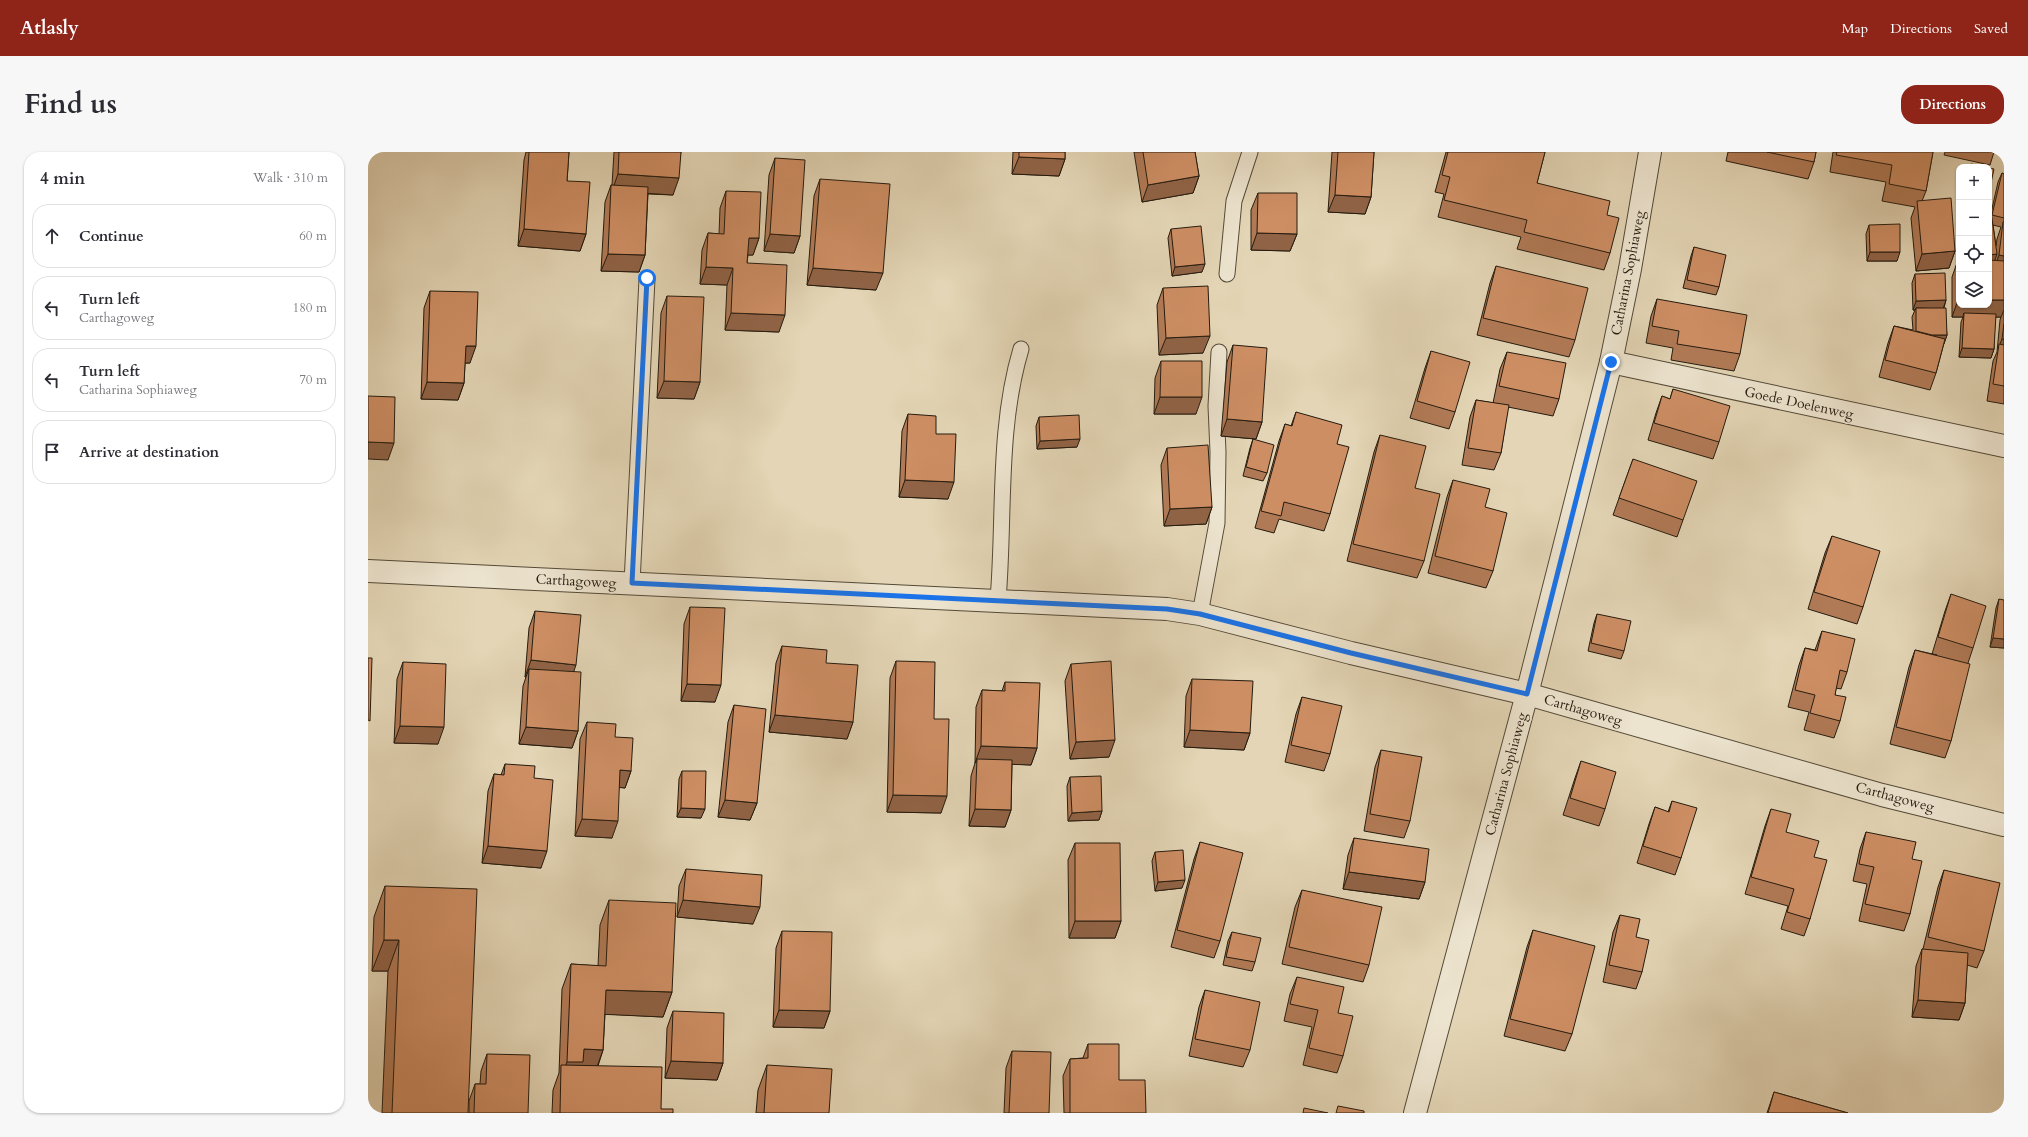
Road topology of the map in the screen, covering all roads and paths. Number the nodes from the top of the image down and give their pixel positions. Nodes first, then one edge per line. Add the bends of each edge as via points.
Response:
1 (1250, 152) edge
2 (1650, 152) edge
3 (1227, 274) dead end
4 (647, 278) dead end
5 (1021, 349) dead end
6 (1219, 352) dead end
7 (1611, 362) junction
8 (1996, 445) edge
9 (368, 571) edge
10 (632, 583) junction
11 (998, 600) junction
12 (1200, 614) junction
13 (1527, 694) junction
14 (2004, 825) edge
15 (1415, 1113) edge

1 - 3 lane via 1234,201
2 - 7 street, Catharina Sophiaweg
4 - 10 lane
5 - 11 lane via 1013,377 1006,439
6 - 12 lane via 1216,406 1217,523
7 - 8 street, Goede Doelenweg
7 - 13 street, Catharina Sophiaweg
9 - 10 street, Carthagoweg
10 - 11 street, Carthagoweg
11 - 12 street, Carthagoweg via 1167,609
12 - 13 street, Carthagoweg
13 - 14 street, Carthagoweg via 1882,794
13 - 15 street, Catharina Sophiaweg

